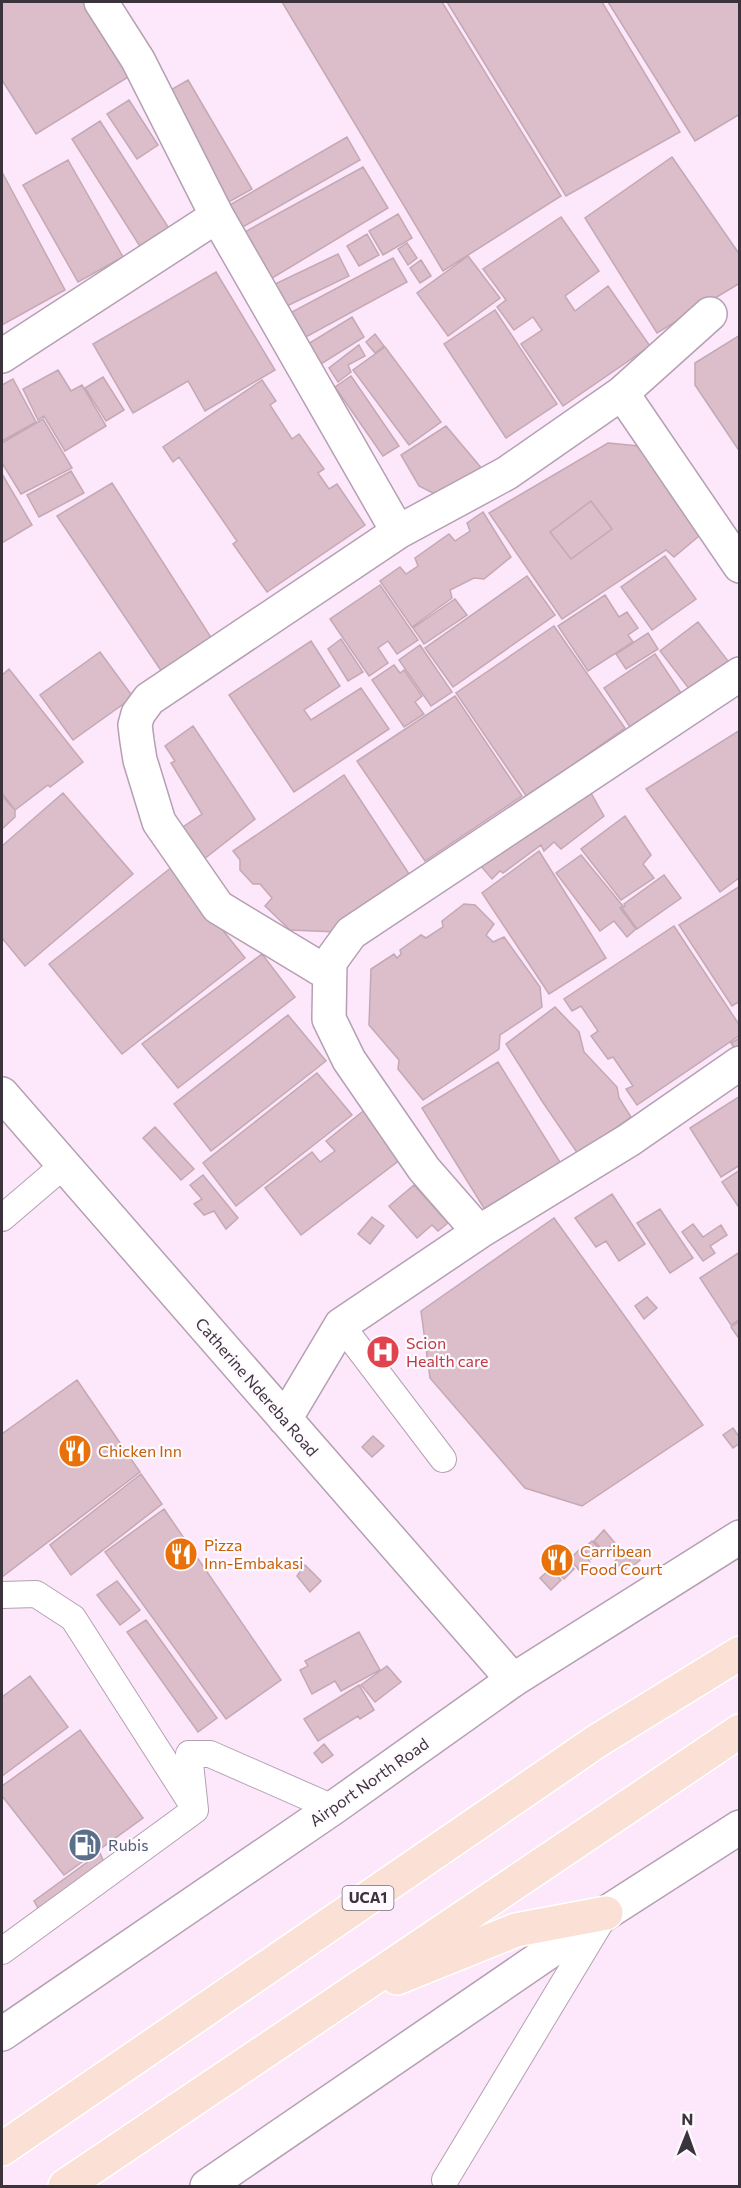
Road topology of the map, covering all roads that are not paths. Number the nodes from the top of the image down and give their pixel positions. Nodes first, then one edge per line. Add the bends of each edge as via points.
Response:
1 (101, 2) edge
2 (217, 216) junction
3 (710, 314) dead end
4 (2, 356) edge
5 (622, 393) junction
6 (398, 532) junction
7 (740, 566) edge
8 (740, 674) edge
9 (330, 975) junction
10 (740, 1063) edge
11 (2, 1094) edge
12 (64, 1165) junction
13 (2, 1218) edge
14 (479, 1232) junction
15 (341, 1325) junction
16 (285, 1419) junction
17 (444, 1459) dead end
18 (740, 1537) edge
19 (2, 1595) edge
20 (740, 1653) edge
21 (513, 1680) junction
22 (740, 1731) edge
23 (333, 1808) junction
24 (195, 1810) junction
25 (740, 1827) edge
26 (606, 1913) junction
27 (2, 1951) edge
28 (351, 1994) junction
29 (2, 2034) edge
30 (2, 2149) edge
31 (445, 2180) dead end
32 (65, 2187) edge
33 (207, 2187) edge

1 - 2 street via 138,60
2 - 4 street
2 - 6 street
3 - 5 street
5 - 6 street via 507,473
5 - 7 street
6 - 9 street via 149,699 135,726 140,760 159,822 218,907
8 - 9 street via 351,933 330,962
9 - 14 street via 329,1019 349,1060 424,1169
10 - 14 street via 629,1140
11 - 12 street, Catherine Ndereba Road
12 - 13 lane
12 - 16 street, Catherine Ndereba Road
14 - 15 street
15 - 16 street
15 - 17 lane
16 - 21 street, Catherine Ndereba Road
18 - 21 street, Airport North Road
19 - 24 lane via 36,1594 73,1618
20 - 30 main road, UCA1 via 597,1741
21 - 23 street, Airport North Road
22 - 28 main road
23 - 24 lane via 210,1754 189,1754
23 - 29 street, Airport North Road
24 - 27 lane
25 - 26 street
26 - 28 main road via 516,1930 419,1971
26 - 31 lane
26 - 33 street
28 - 32 main road

